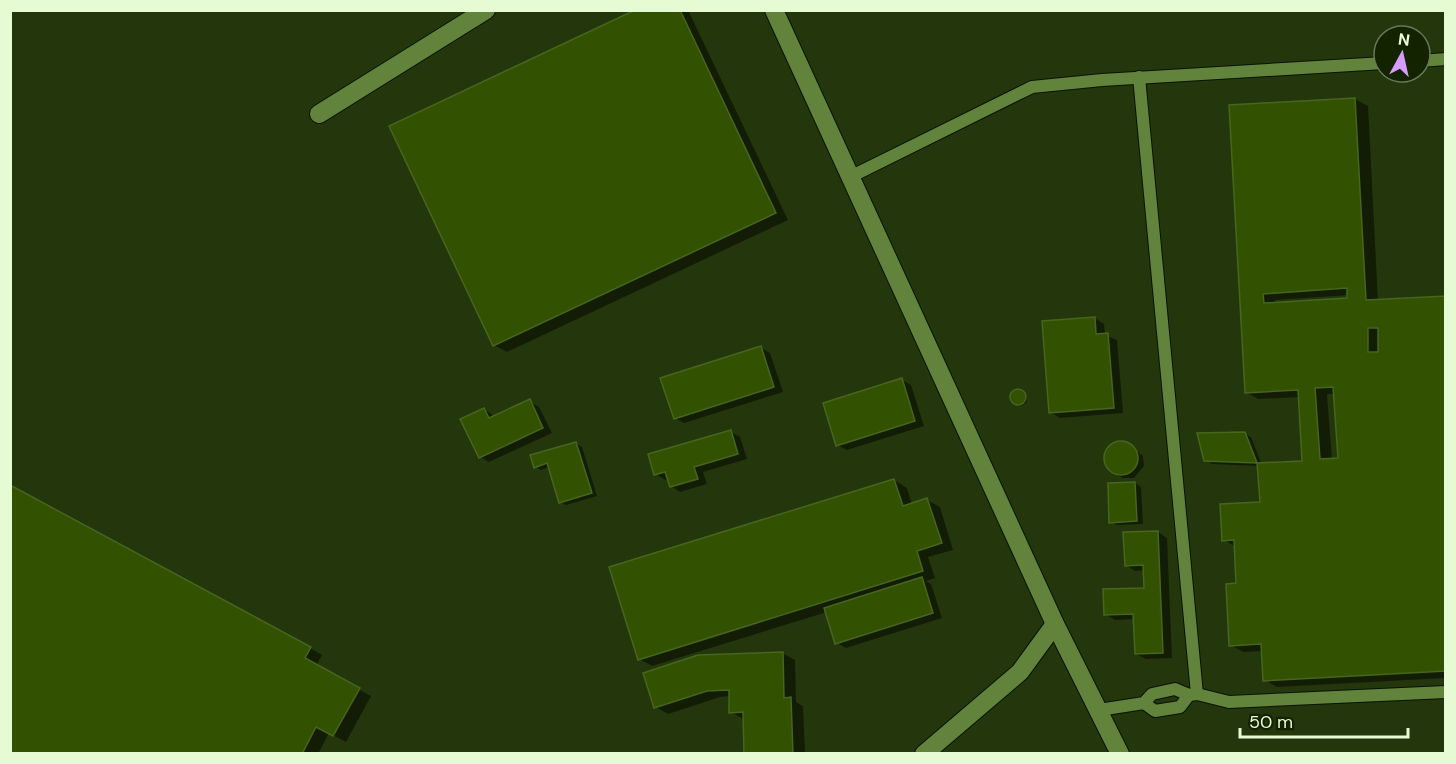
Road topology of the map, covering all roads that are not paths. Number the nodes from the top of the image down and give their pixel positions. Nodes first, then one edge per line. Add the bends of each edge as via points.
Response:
1 (774, 10) edge
2 (480, 12) edge
3 (1372, 64) edge
4 (1139, 77) junction
5 (319, 114) dead end
6 (850, 177) junction
7 (1055, 624) junction
8 (1446, 692) edge
9 (1193, 695) junction
10 (1144, 703) junction
11 (1098, 710) junction
12 (924, 753) edge
13 (1120, 753) edge

1 - 6 street
2 - 5 street
3 - 4 lane
4 - 6 lane via 1032,87
4 - 9 lane
6 - 7 street
7 - 11 street
7 - 12 street via 1020,672
8 - 9 lane via 1229,702
9 - 10 lane via 1175,689 1152,694
9 - 10 lane via 1180,707 1155,711
10 - 11 lane
11 - 13 street

